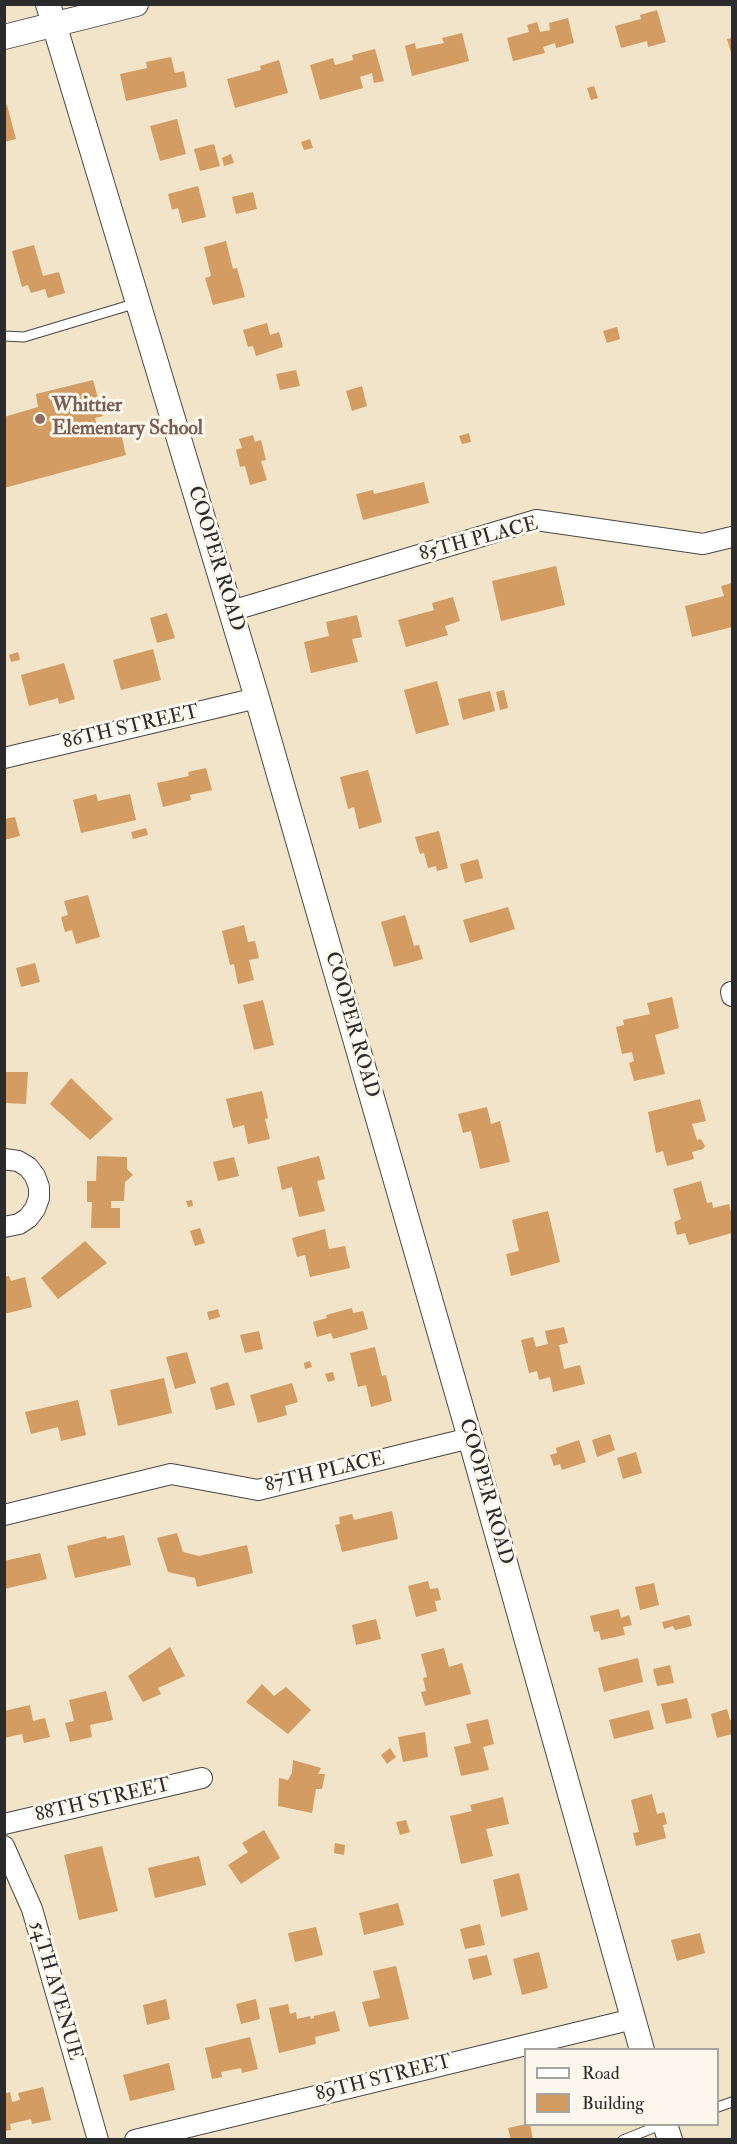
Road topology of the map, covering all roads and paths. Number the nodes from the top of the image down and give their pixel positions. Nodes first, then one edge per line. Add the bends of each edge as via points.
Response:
1 (136, 4) edge
2 (51, 15) edge
3 (4, 37) edge
4 (138, 303) junction
5 (4, 336) edge
6 (732, 537) edge
7 (231, 611) junction
8 (257, 698) junction
9 (4, 758) edge
10 (4, 1159) edge
11 (4, 1227) edge
12 (470, 1438) junction
13 (4, 1515) edge
14 (202, 1778) dead end
15 (4, 1824) edge
16 (4, 1846) edge
17 (633, 2019) junction
18 (642, 2048) edge
19 (659, 2126) edge
20 (98, 2139) edge
21 (135, 2139) edge
22 (623, 2139) edge

1 - 2 street
2 - 3 street
2 - 4 street, COOPER ROAD
4 - 5 lane via 24,337
4 - 7 street, COOPER ROAD
6 - 7 street, 85TH PLACE via 703,544 536,520
7 - 8 street, COOPER ROAD
8 - 9 street, 86TH STREET
8 - 12 street, COOPER ROAD
10 - 11 street via 28,1167 39,1187 39,1198 28,1218
12 - 13 street, 87TH PLACE via 258,1490 171,1474
12 - 17 street, COOPER ROAD
14 - 15 street, 88TH STREET
16 - 20 street, 54TH AVENUE via 32,1909
17 - 18 street, COOPER ROAD
17 - 21 street, 89TH STREET
19 - 22 lane

